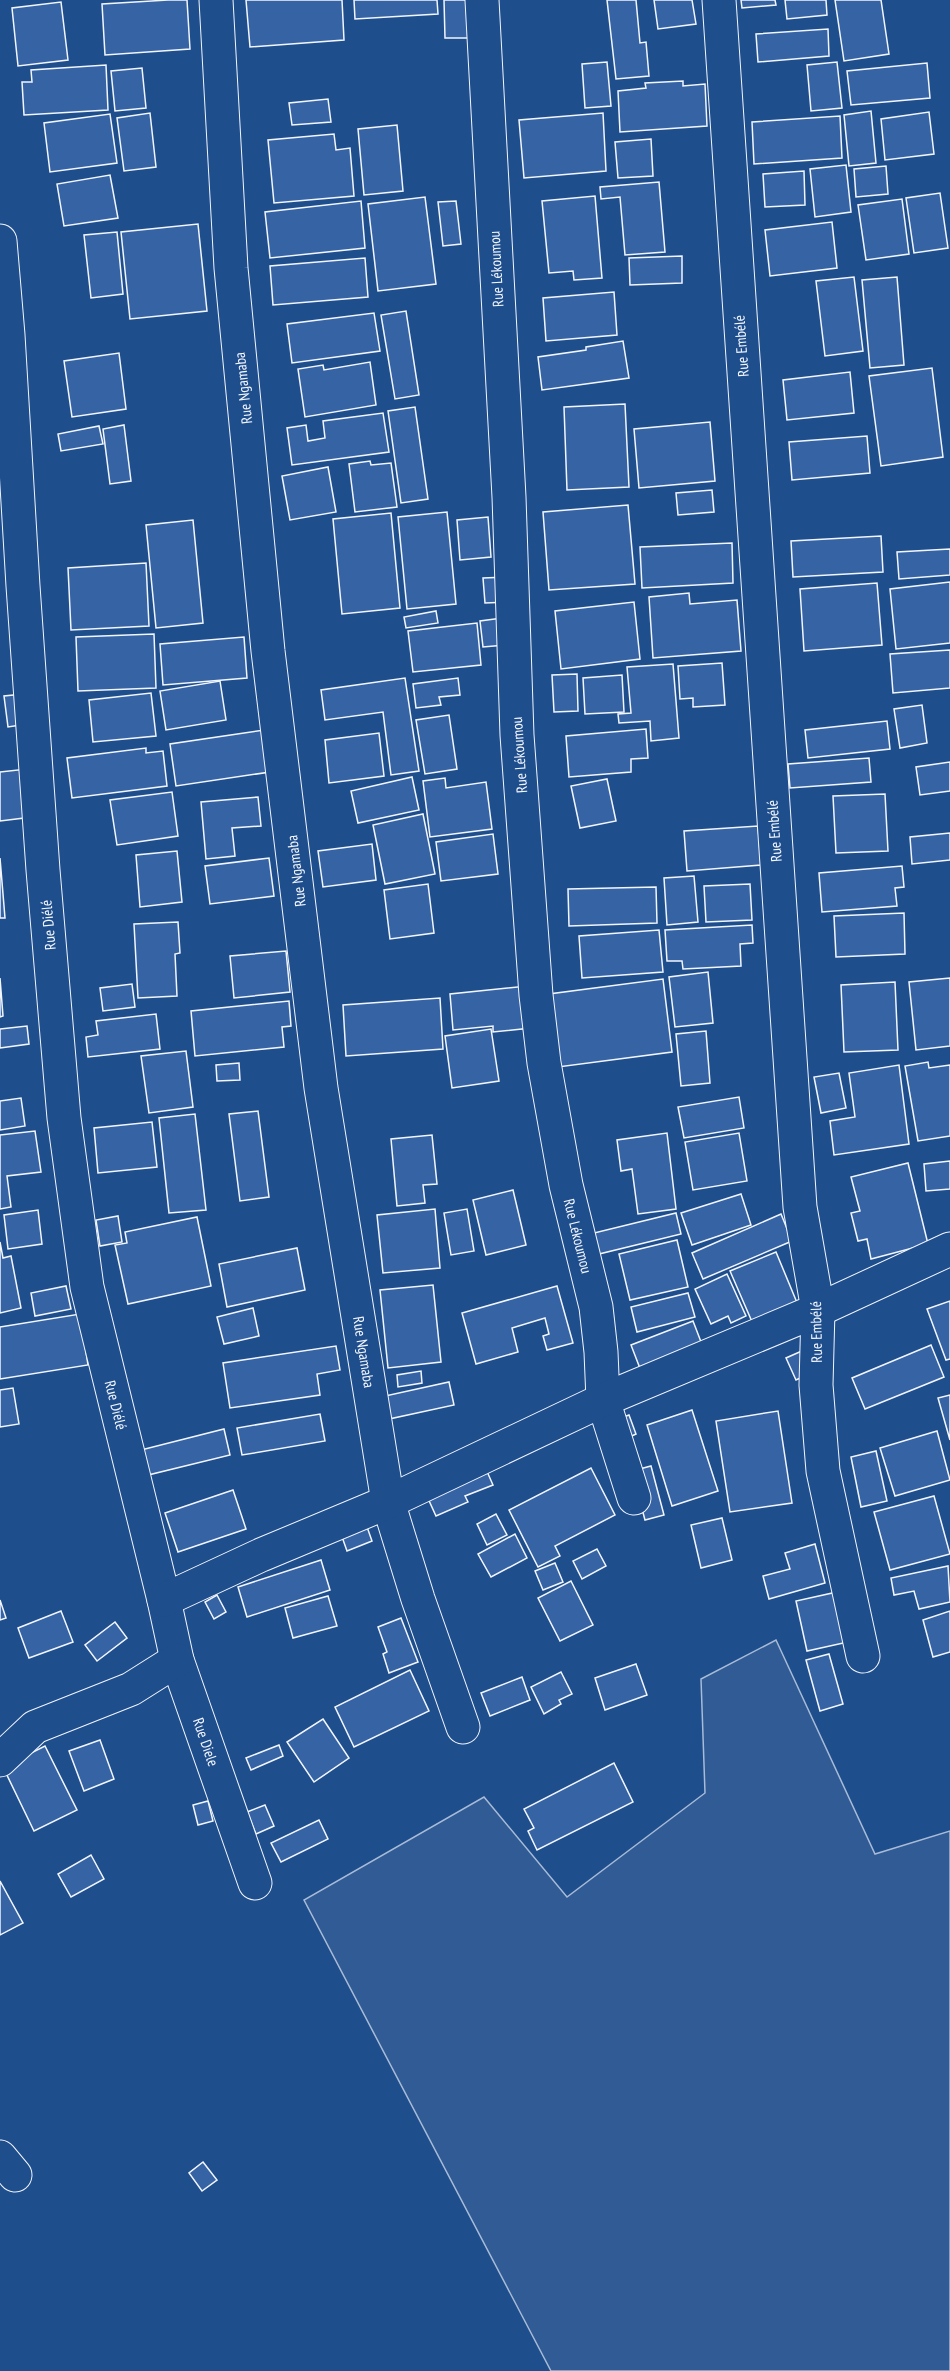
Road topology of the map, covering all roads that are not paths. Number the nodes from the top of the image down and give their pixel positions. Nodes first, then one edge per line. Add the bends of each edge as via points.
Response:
1 (216, 0) edge
2 (482, 0) edge
3 (718, 0) edge
4 (0, 241) edge
5 (950, 1249) edge
6 (818, 1310) junction
7 (603, 1400) junction
8 (634, 1498) dead end
9 (388, 1502) junction
10 (164, 1600) junction
11 (863, 1656) dead end
12 (177, 1660) junction
13 (463, 1727) dead end
14 (0, 1760) edge
15 (255, 1883) dead end

1 - 9 street, Rue Ngamaba via 231,268 268,651 321,1088
2 - 7 street, Rue Lékoumou via 509,497 517,735 536,995 566,1185 596,1307
3 - 6 street, Rue Embélé via 800,1207
4 - 10 street, Rue Diélé via 40,835 64,1118 87,1287
5 - 6 street
6 - 7 street
6 - 11 street, Rue Embélé via 816,1385 823,1471
7 - 8 street, Rue Lékoumou
7 - 9 street
9 - 10 street
9 - 13 street, Rue Ngamaba
10 - 12 street, Rue Diele
12 - 14 street via 131,1689 35,1727
12 - 15 street, Rue Diele

